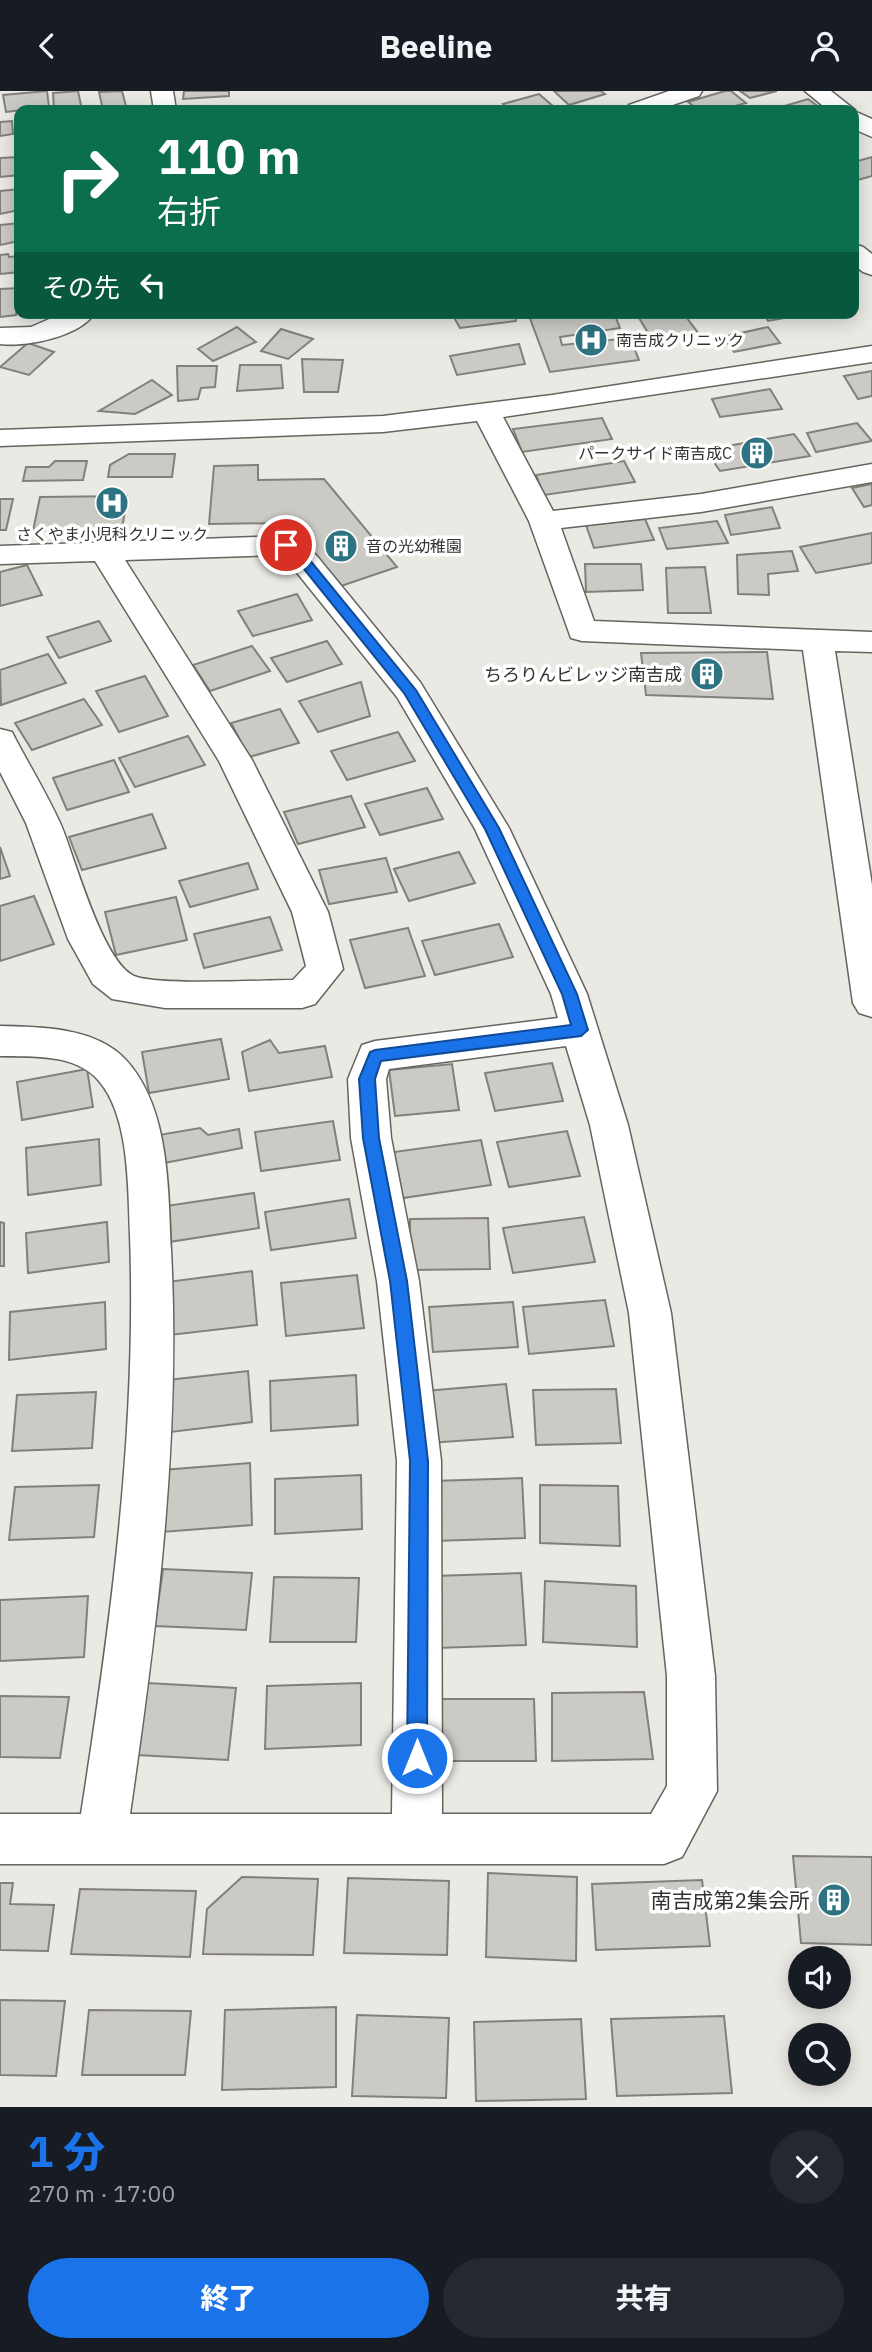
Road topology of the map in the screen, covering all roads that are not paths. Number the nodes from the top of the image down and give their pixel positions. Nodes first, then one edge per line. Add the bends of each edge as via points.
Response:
1 (691, 91) edge
2 (816, 91) edge
3 (670, 105) edge
4 (836, 105) edge
5 (72, 319) edge
6 (0, 336) edge
7 (872, 354) edge
8 (486, 411) junction
9 (0, 438) edge
10 (872, 473) edge
11 (544, 521) junction
12 (104, 551) junction
13 (0, 555) edge
14 (818, 642) junction
15 (872, 642) edge
16 (0, 740) edge
17 (872, 1003) edge
18 (581, 1030) junction
19 (0, 1041) edge
20 (0, 1839) edge
21 (102, 1839) junction
22 (417, 1839) junction

1 - 3 street
2 - 4 street
5 - 6 street via 54,330
7 - 8 street
8 - 9 street via 383,424
8 - 11 street
10 - 11 street via 701,503
11 - 14 street via 582,631
12 - 13 street
12 - 16 street via 236,760 310,912 325,969 302,994 165,994 125,989 106,974 86,939 43,823
12 - 18 street via 286,545 305,562 409,690 492,828 569,994
14 - 15 street
14 - 17 street
18 - 22 street via 375,1056 367,1079 371,1138 398,1281 419,1461
18 - 22 street via 609,1125 650,1313 691,1676 692,1791 664,1839
19 - 21 street via 83,1050 113,1070 133,1105 146,1164 154,1284 153,1414 145,1529
20 - 21 street
21 - 22 street

